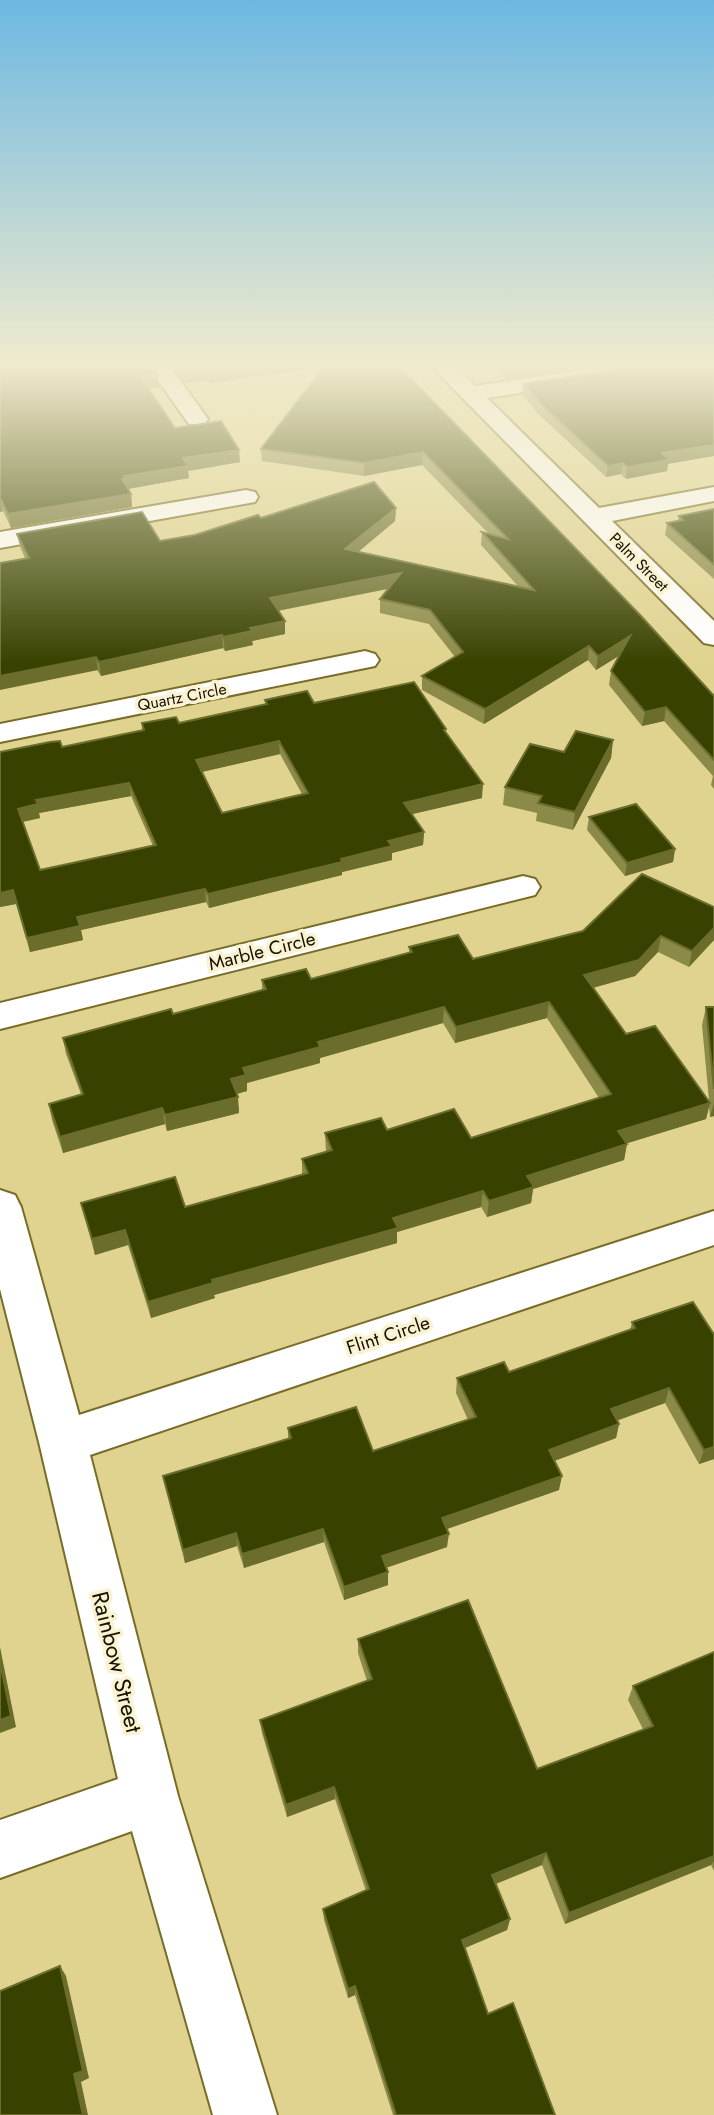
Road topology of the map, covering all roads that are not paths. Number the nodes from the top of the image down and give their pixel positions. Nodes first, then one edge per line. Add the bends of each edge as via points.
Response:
1 (543, 467) edge
2 (714, 494) edge
3 (246, 497) dead end
4 (594, 517) junction
5 (0, 540) edge
6 (714, 637) edge
7 (365, 660) dead end
8 (0, 733) edge
9 (523, 887) dead end
10 (0, 1016) edge
11 (0, 1207) edge
12 (714, 1228) edge
13 (63, 1442) junction
14 (150, 1796) junction
15 (0, 1849) edge
16 (245, 2115) edge

1 - 4 street, Palm Street
2 - 4 street
3 - 5 street
4 - 6 street, Palm Street
7 - 8 street, Quartz Circle
9 - 10 street, Marble Circle
11 - 13 street, Rainbow Street
12 - 13 street, Flint Circle
13 - 14 street, Rainbow Street
14 - 15 street
14 - 16 street, Rainbow Street

